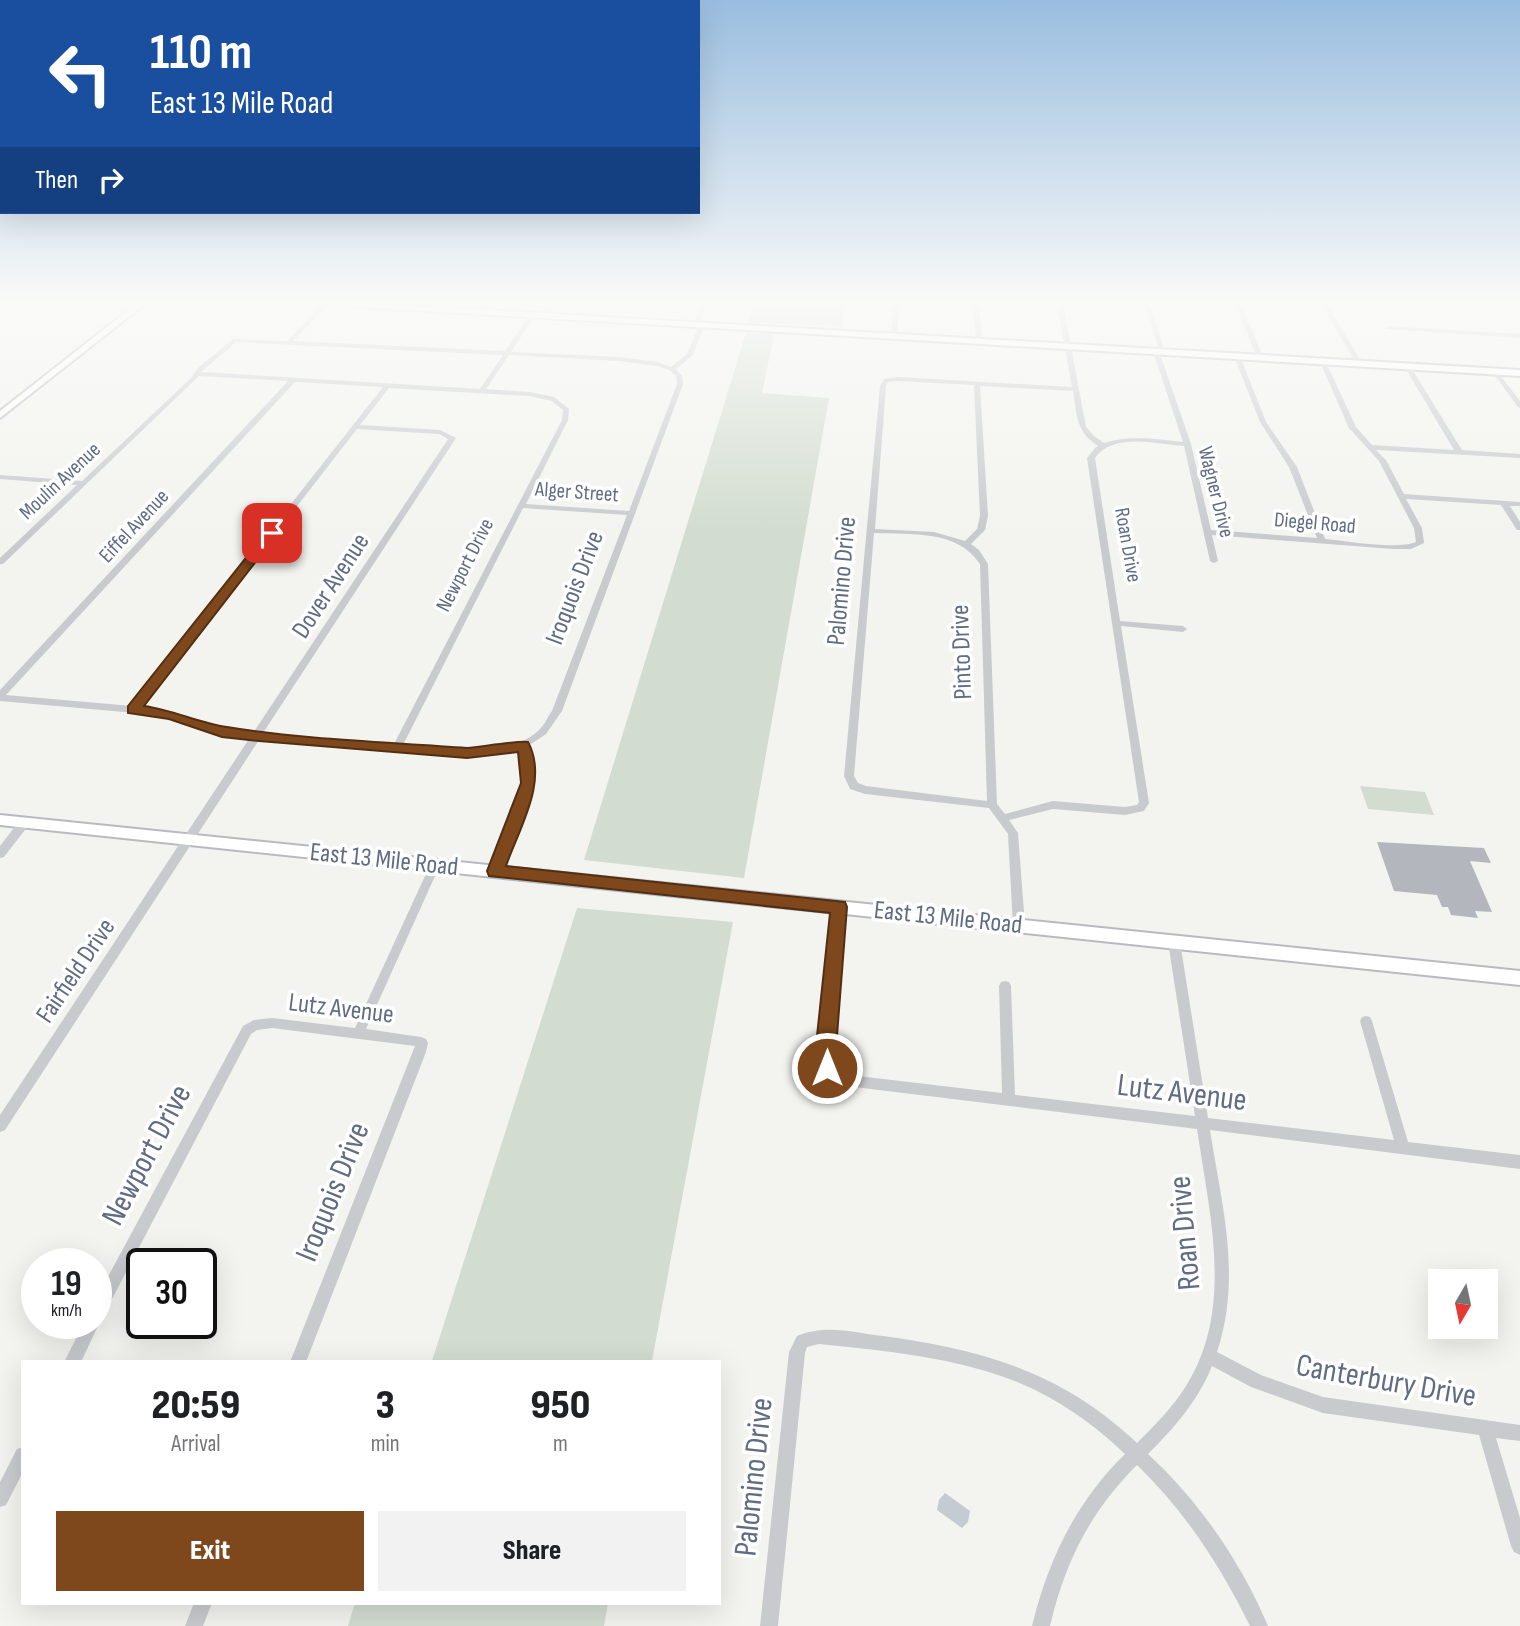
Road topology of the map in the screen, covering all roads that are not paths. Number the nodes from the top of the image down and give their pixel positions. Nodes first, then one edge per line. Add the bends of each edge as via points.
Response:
1 (45, 380) edge
2 (191, 380) edge
3 (293, 380) joint
4 (489, 380) edge
5 (679, 380) edge
6 (1075, 380) edge
7 (1168, 380) edge
8 (1246, 380) edge
9 (1331, 380) edge
10 (1415, 380) edge
11 (1501, 380) edge
12 (976, 383) junction
13 (388, 385) junction
14 (1076, 389) junction
15 (482, 391) junction
16 (1520, 406) edge
17 (0, 415) edge
18 (355, 427) junction
19 (1102, 444) junction
20 (1187, 444) junction
21 (1370, 447) junction
22 (1459, 452) junction
23 (1520, 456) edge
24 (0, 477) edge
25 (84, 483) junction
26 (1400, 496) junction
27 (1504, 503) junction
28 (1520, 504) edge
29 (521, 506) junction
30 (631, 513) junction
31 (1520, 528) edge
32 (872, 531) junction
33 (1209, 532) junction
34 (1322, 541) junction
35 (966, 544) junction
36 (1214, 561) dead end
37 (0, 562) edge
38 (1118, 623) junction
39 (1183, 629) dead end
40 (0, 697) edge
41 (134, 710) junction
42 (257, 736) junction
43 (523, 745) junction
44 (396, 749) junction
45 (992, 805) junction
46 (1004, 818) junction
47 (0, 820) edge
48 (24, 823) junction
49 (190, 840) junction
50 (0, 854) edge
51 (435, 865) junction
52 (495, 871) junction
53 (839, 907) junction
54 (1019, 926) junction
55 (1174, 942) junction
56 (1520, 978) edge
57 (1005, 986) dead end
58 (1366, 1021) dead end
59 (254, 1025) joint
60 (358, 1034) junction
61 (422, 1043) joint
62 (1009, 1101) junction
63 (1203, 1124) junction
64 (0, 1126) edge
65 (1403, 1147) junction
66 (1520, 1162) edge
67 (112, 1285) edge
68 (84, 1339) edge
69 (1209, 1356) junction
70 (73, 1360) edge
71 (299, 1360) edge
72 (1485, 1428) junction
73 (1520, 1433) edge
74 (1138, 1455) junction
75 (21, 1459) edge
76 (0, 1499) edge
77 (1520, 1546) edge
78 (202, 1605) edge
79 (194, 1626) edge
80 (769, 1626) edge
81 (1041, 1626) edge
82 (1259, 1626) edge

1 - 17 street
2 - 25 street, Moulin Avenue
3 - 13 street
3 - 40 street, Eiffel Avenue
4 - 15 street
5 - 30 street, Iroquois Drive
6 - 14 street
7 - 20 street, Wagner Drive
8 - 34 street via 1263,422 1293,467
9 - 21 street via 1349,421
10 - 22 street
11 - 16 street
12 - 14 street
12 - 32 street, Palomino Drive via 886,380
12 - 35 street via 984,516 981,530
13 - 15 street
13 - 18 street
14 - 19 street via 1083,427
15 - 29 street, Newport Drive via 541,395 561,403 566,412
18 - 41 street
18 - 42 street, Dover Avenue via 440,432 452,437
19 - 20 street via 1128,440
19 - 38 street, Roan Drive via 1090,462
20 - 33 street, Wagner Drive
21 - 22 street
21 - 26 street
22 - 23 street
24 - 25 street
25 - 37 street, Moulin Avenue
26 - 27 street
26 - 34 street, Diegel Road via 1418,528 1418,545 1403,548
27 - 28 street
27 - 31 street
29 - 30 street, Alger Street
29 - 44 street, Newport Drive
30 - 43 street, Iroquois Drive via 553,719
32 - 35 street via 930,534
32 - 45 street, Palomino Drive via 849,769 854,786
33 - 34 street, Diegel Road
33 - 36 street, Wagner Drive
35 - 45 street, Pinto Drive via 981,557 985,571
38 - 39 street
38 - 46 street, Roan Drive via 1144,795 1140,808 1125,811 1053,805
40 - 41 street
41 - 42 street
42 - 44 street
42 - 49 street, Dover Avenue
43 - 44 street via 480,753
43 - 52 street via 528,783
45 - 46 street
46 - 54 street via 1016,847
47 - 48 street, East 13 Mile Road
48 - 49 street, East 13 Mile Road
48 - 50 street
49 - 51 street, East 13 Mile Road
49 - 64 street, Fairfield Drive
51 - 52 street, East 13 Mile Road
51 - 60 street
52 - 53 street, East 13 Mile Road
53 - 54 street, East 13 Mile Road
53 - 62 street, Lutz Avenue via 827,1068 838,1080
54 - 55 street, East 13 Mile Road
55 - 56 street, East 13 Mile Road
55 - 63 street, Roan Drive
57 - 62 street
58 - 65 street
59 - 60 street, Lutz Avenue via 272,1023
59 - 67 street, Newport Drive via 242,1038
60 - 61 street, Lutz Avenue
61 - 71 street, Iroquois Drive
62 - 63 street, Lutz Avenue
63 - 65 street, Lutz Avenue
63 - 69 street, Roan Drive via 1223,1276
65 - 66 street, Lutz Avenue
68 - 70 street
69 - 72 street, Canterbury Drive via 1256,1381 1323,1405
69 - 74 street, Roan Drive via 1190,1394
72 - 73 street, Canterbury Drive
72 - 77 street
74 - 80 street, Palomino Drive via 1062,1396 1003,1368 950,1354 808,1337 797,1352
74 - 81 street via 1102,1491 1066,1544
74 - 82 street via 1200,1527
75 - 76 street
78 - 79 street

